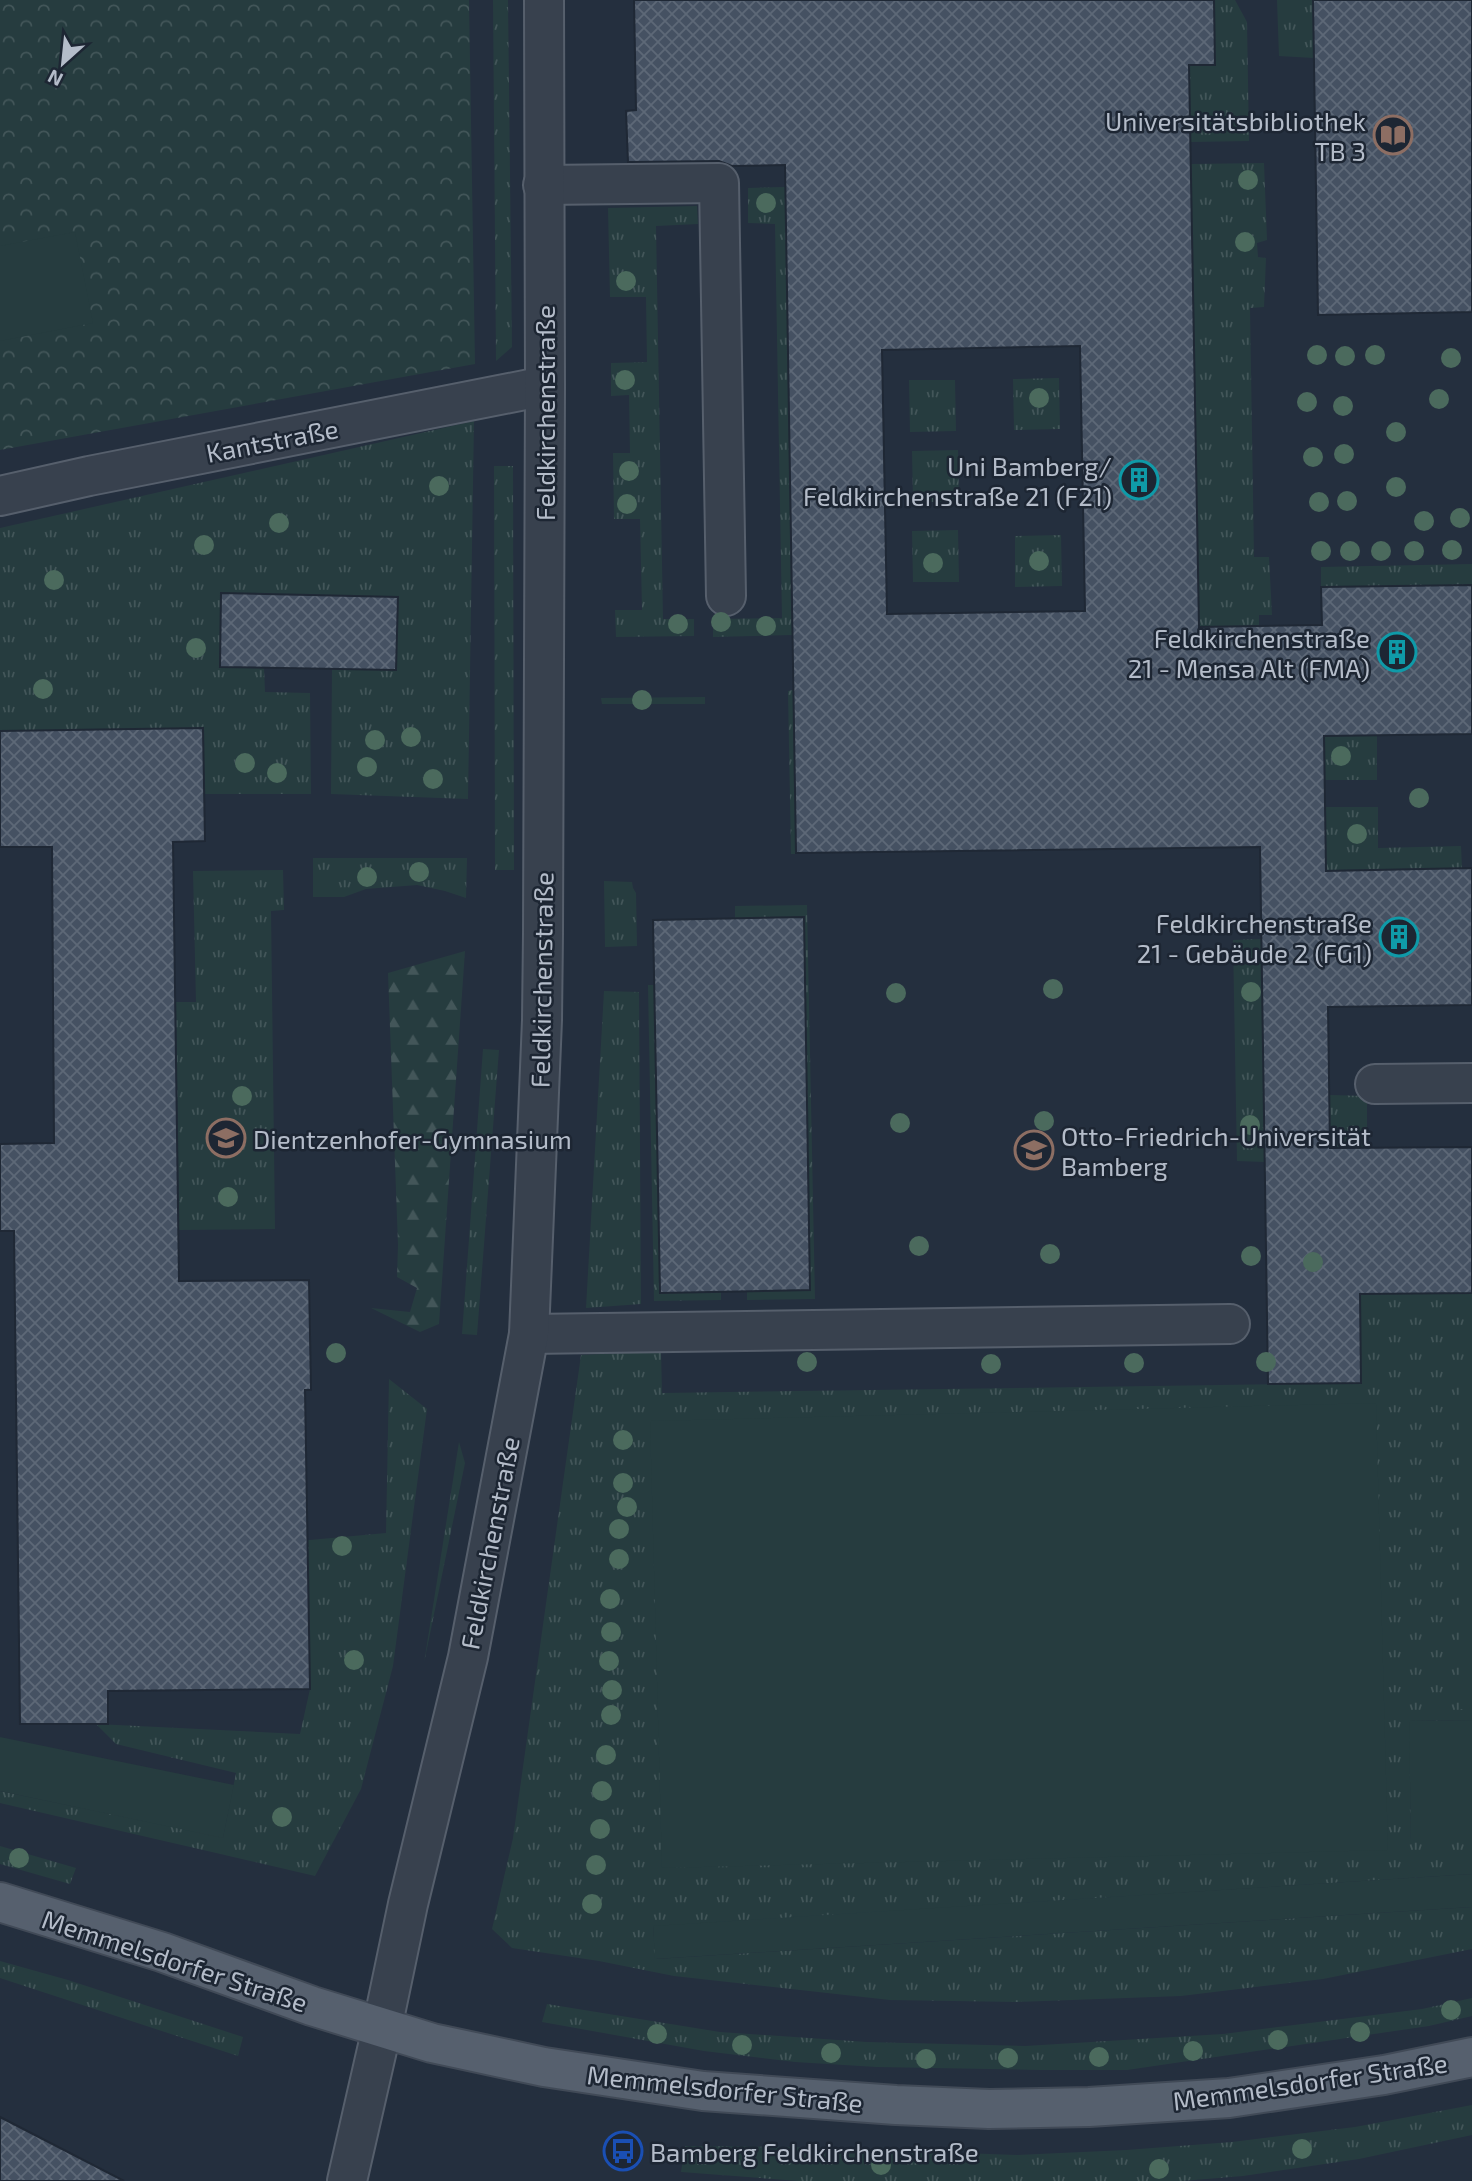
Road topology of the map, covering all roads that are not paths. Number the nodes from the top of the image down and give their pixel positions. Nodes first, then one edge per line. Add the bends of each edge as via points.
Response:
1 (544, 0) edge
2 (543, 185) junction
3 (545, 386) junction
4 (0, 496) edge
5 (726, 596) dead end
6 (1472, 1083) edge
7 (1375, 1084) dead end
8 (1230, 1324) dead end
9 (529, 1334) junction
10 (0, 1902) edge
11 (382, 2028) junction
12 (1472, 2057) edge
13 (347, 2181) edge

1 - 2 street, Feldkirchenstraße
2 - 3 street, Feldkirchenstraße
2 - 5 street via 719,183
3 - 4 street, Kantstraße
3 - 9 street, Feldkirchenstraße via 542,1020
6 - 7 street
8 - 9 street
9 - 11 street, Feldkirchenstraße via 468,1657
10 - 11 main road, Memmelsdorfer Straße
11 - 12 main road, Memmelsdorfer Straße via 489,2056 703,2091 989,2109 1229,2098
11 - 13 street, Feldkirchenstraße

